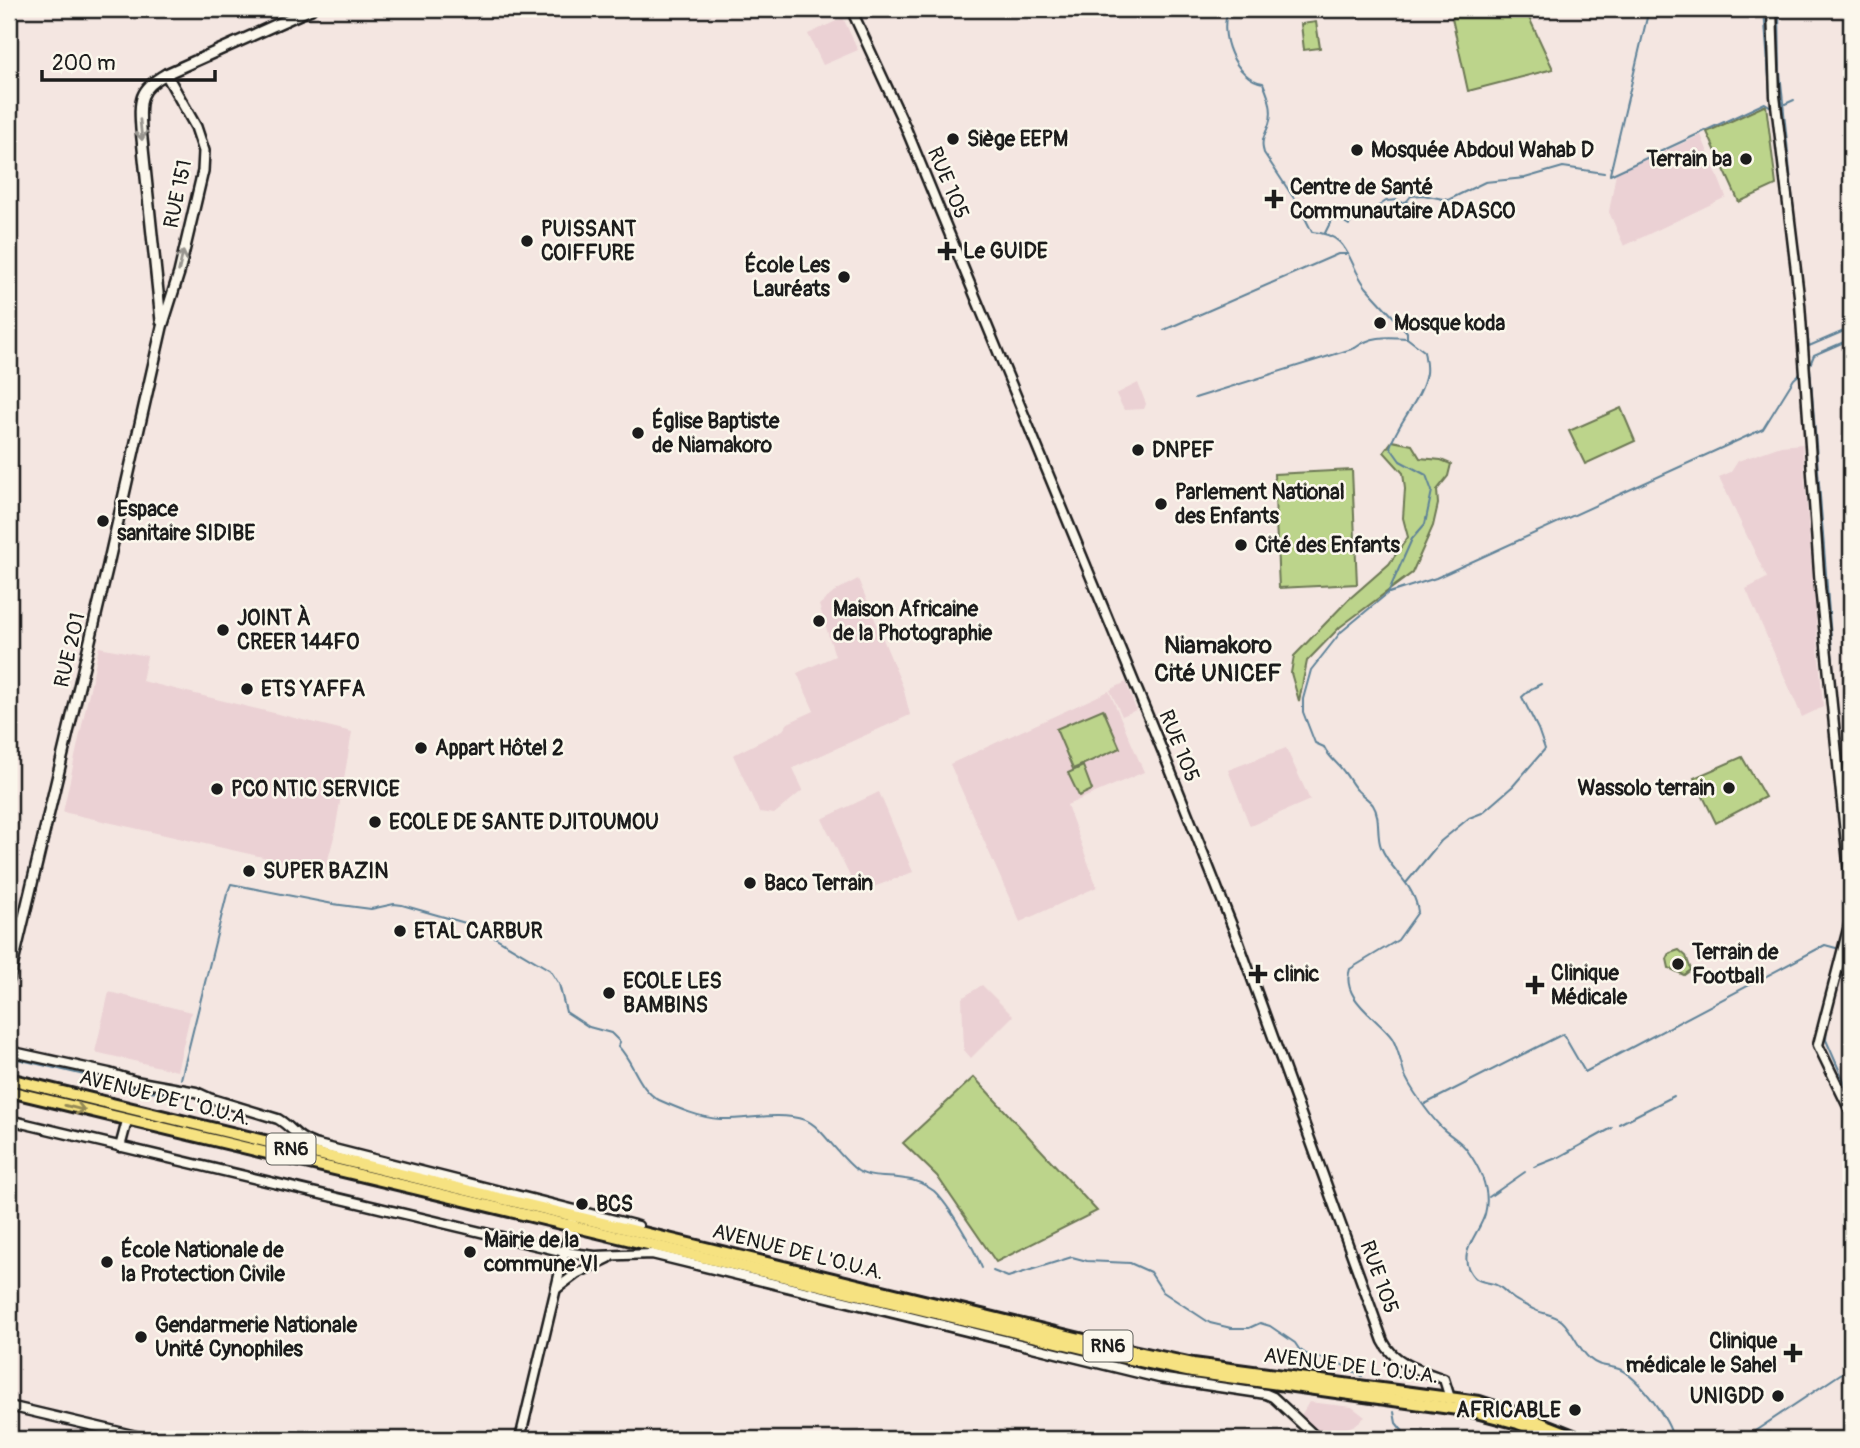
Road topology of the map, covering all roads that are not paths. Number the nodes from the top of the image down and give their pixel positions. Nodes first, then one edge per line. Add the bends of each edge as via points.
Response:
1 (311, 9) edge
2 (851, 9) edge
3 (1772, 9) edge
4 (166, 74) junction
5 (162, 327) junction
6 (9, 980) edge
7 (9, 1051) edge
8 (9, 1079) edge
9 (9, 1091) edge
10 (1851, 1114) edge
11 (9, 1121) edge
12 (127, 1121) junction
13 (120, 1147) junction
14 (572, 1222) junction
15 (689, 1245) junction
16 (565, 1252) junction
17 (615, 1255) junction
18 (556, 1289) junction
19 (1450, 1398) junction
20 (9, 1406) edge
21 (1851, 1435) edge
22 (149, 1439) edge
23 (520, 1439) edge
24 (1318, 1439) edge
25 (1559, 1439) edge
26 (1581, 1439) edge
27 (1848, 1439) edge

1 - 4 main road
2 - 19 street, RUE 105 via 905,126 1169,767 1383,1341 1393,1356 1444,1380
3 - 10 street via 1775,96 1800,304 1820,587 1851,892 1850,921 1818,1045
4 -> 5 main road via 149,84 140,113
5 -> 4 main road, RUE 151 via 203,171 204,150
5 - 6 main road, RUE 201
7 - 15 street, AVENUE DE L'O.U.A. via 196,1092 278,1119 300,1140 669,1235
8 - 14 highway, AVENUE DE L'O.U.A. / RN6
9 -> 12 highway, AVENUE DE L'O.U.A. / RN6
11 - 13 street, AVENUE DE L'O.U.A.
12 - 13 street
12 - 14 highway, AVENUE DE L'O.U.A. / RN6
13 - 16 street, AVENUE DE L'O.U.A.
14 - 15 highway, AVENUE DE L'O.U.A. / RN6
14 - 16 street
14 - 25 highway, AVENUE DE L'O.U.A. / RN6 via 1107,1354 1192,1372 1472,1411
15 - 19 highway, AVENUE DE L'O.U.A. / RN6 via 1193,1364
16 - 17 street, AVENUE DE L'O.U.A.
16 - 18 street
17 - 18 street
17 - 24 street, AVENUE DE L'O.U.A. via 652,1254 1189,1384 1266,1394
18 - 23 street
19 - 26 highway, AVENUE DE L'O.U.A. / RN6 via 1492,1405
20 - 22 street
21 - 27 street

